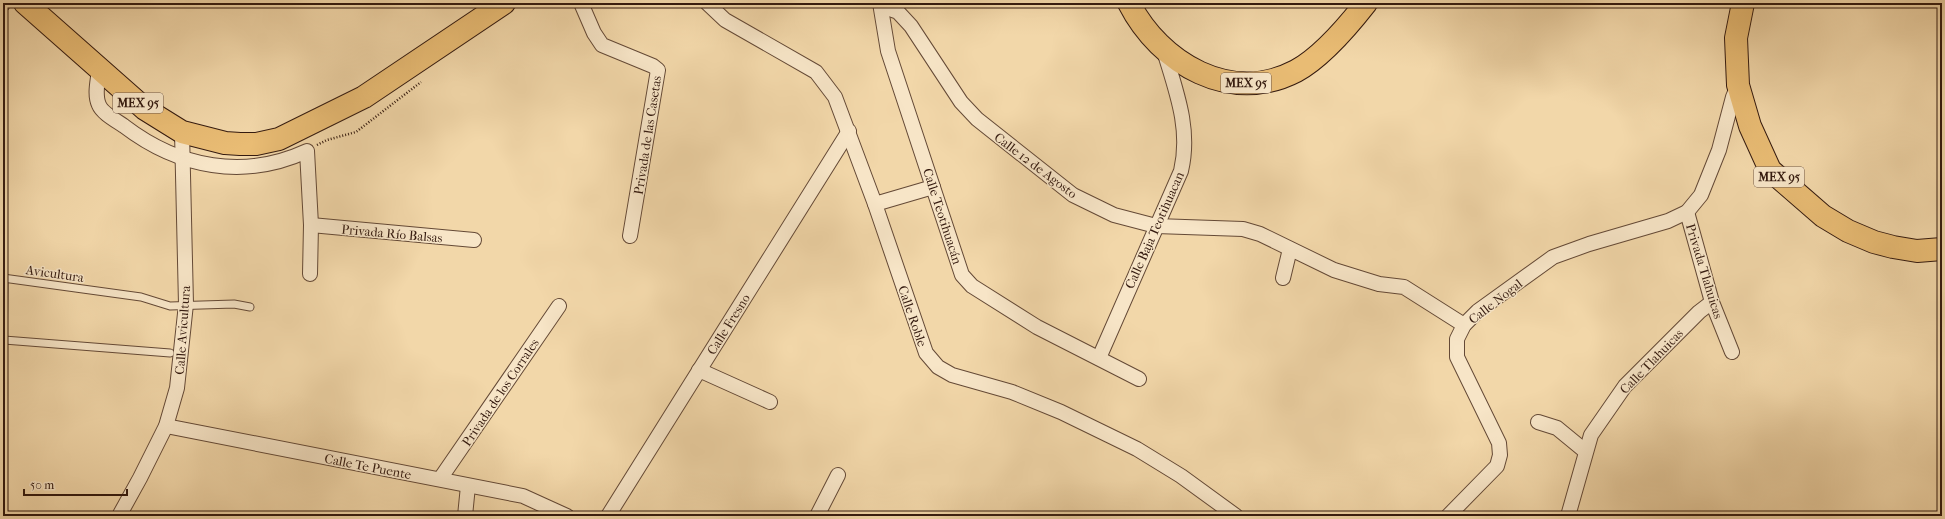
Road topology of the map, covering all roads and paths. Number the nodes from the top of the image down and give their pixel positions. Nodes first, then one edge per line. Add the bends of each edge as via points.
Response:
1 (25, 3) edge
2 (504, 3) edge
3 (582, 3) edge
4 (707, 3) edge
5 (1129, 3) edge
6 (1366, 3) edge
7 (1743, 3) edge
8 (881, 5) edge
9 (1164, 51) junction
10 (99, 69) junction
11 (1738, 85) junction
12 (849, 131) junction
13 (182, 132) junction
14 (182, 158) junction
15 (933, 187) junction
16 (875, 204) junction
17 (1687, 212) junction
18 (310, 225) junction
19 (1156, 226) junction
20 (630, 236) dead end
21 (474, 240) dead end
22 (1942, 249) edge
23 (1290, 250) junction
24 (310, 274) dead end
25 (3, 278) edge
26 (1283, 278) dead end
27 (1712, 302) junction
28 (186, 304) junction
29 (559, 306) dead end
30 (250, 307) dead end
31 (1464, 325) junction
32 (4, 340) junction
33 (1732, 352) dead end
34 (170, 353) dead end
35 (1099, 358) junction
36 (3, 362) edge
37 (700, 370) junction
38 (1139, 379) dead end
39 (770, 402) dead end
40 (1538, 422) dead end
41 (166, 426) junction
42 (1585, 451) junction
43 (838, 475) dead end
44 (440, 479) junction
45 (468, 486) junction
46 (119, 516) edge
47 (465, 516) edge
48 (566, 516) edge
49 (608, 516) edge
50 (816, 516) edge
51 (1236, 516) edge
52 (1448, 516) edge
53 (1568, 516) edge

1 - 10 main road, MEX 95
2 - 13 main road, MEX 95 via 364,97 279,139 256,144 225,143
3 - 20 street, Privada de las Casetas via 594,33 602,45 658,70
4 - 12 street, Calle Roble via 725,20 816,72 835,97
5 - 9 main road, MEX 95
6 - 9 main road, MEX 95 via 1324,50 1298,70 1278,79 1256,83 1220,81 1194,70
7 - 11 main road, MEX 95 via 1736,38
8 - 15 street, Calle Teotihuacán via 888,51
8 - 19 street, Calle 12 de Agosto via 898,12 911,26 961,102 983,124 1073,195 1114,215
9 - 19 street, Calle Baja Teotihuacan via 1179,102 1185,136 1185,155 1181,171
10 - 13 main road, MEX 95 via 145,109
10 - 14 street via 96,96 99,107 138,137
11 - 17 street via 1719,150 1704,188
11 - 22 main road, MEX 95 via 1750,126 1770,170 1824,216 1848,231 1880,244 1917,251
12 - 16 street, Calle Roble
12 - 37 street, Calle Fresno
13 - 14 street, Calle Avicultura
14 - 18 street via 208,166 242,168 276,162 307,151
14 - 28 street, Calle Avicultura
15 - 16 street
15 - 35 street, Calle Teotihuacán via 962,275 972,286 1037,327
16 - 51 street, Calle Roble via 926,353 938,367 952,375 1012,392 1061,412 1130,446 1181,476
17 - 27 street, Privada Tlahuicas
17 - 31 street, Calle Nogal via 1668,221 1553,257 1478,311
18 - 21 street, Privada Río Balsas
18 - 24 street
19 - 23 street, Calle 12 de Agosto via 1243,229 1260,234
19 - 35 street, Calle Baja Teotihuacan
23 - 26 street
23 - 31 street, Calle 12 de Agosto via 1334,270 1379,284 1404,287
25 - 28 lane, Avicultura via 141,297 170,306
25 - 32 lane, Avicultura
27 - 33 street, Privada Tlahuicas
27 - 42 street, Calle Tlahuicas via 1698,312 1624,386 1591,435
28 - 30 lane, Avicultura via 234,304
28 - 41 street, Calle Avicultura via 177,388
29 - 44 street, Privada de los Corrales
31 - 52 street, Calle Nogal via 1457,339 1457,357 1499,443 1500,455 1497,466
32 - 34 lane
32 - 36 lane, Avicultura
35 - 38 street, Calle Teotihuacán
37 - 39 street
37 - 49 street, Calle Fresno
40 - 42 street via 1558,428
41 - 44 street, Calle Te Puente
41 - 46 street, Calle Avicultura
42 - 53 street, Calle Tlahuicas
43 - 50 street
44 - 45 street, Calle Te Puente
45 - 47 street
45 - 48 street, Calle Te Puente via 523,496

